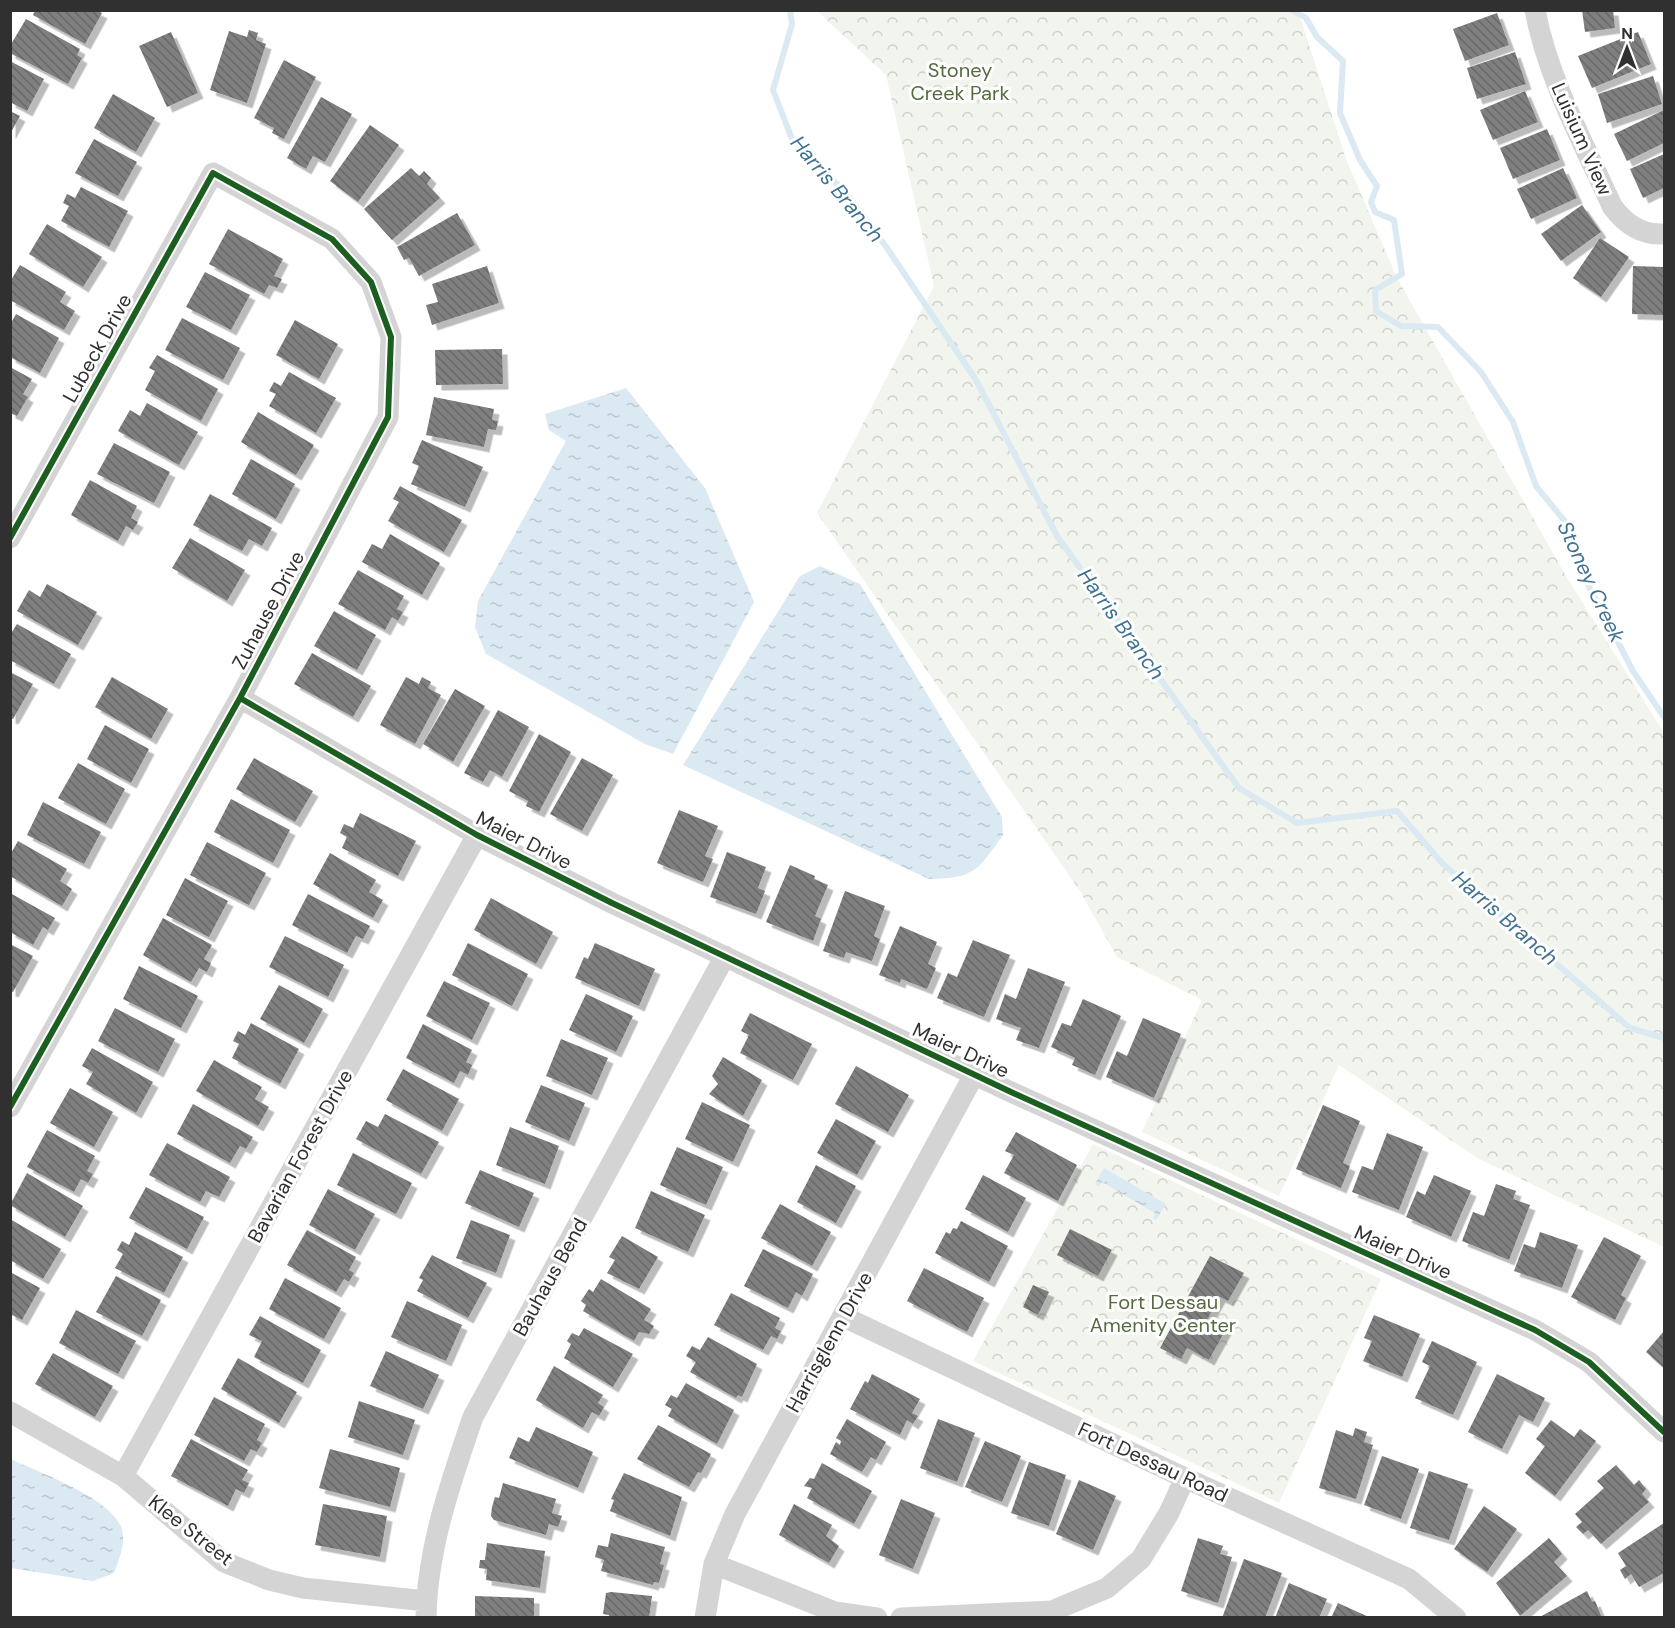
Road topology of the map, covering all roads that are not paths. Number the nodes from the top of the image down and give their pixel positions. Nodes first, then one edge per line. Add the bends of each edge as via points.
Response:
1 (1535, 10) edge
2 (213, 173) joint
3 (1665, 234) edge
4 (10, 538) edge
5 (240, 698) junction
6 (477, 835) junction
7 (725, 956) junction
8 (974, 1075) junction
9 (10, 1107) edge
10 (843, 1317) junction
11 (10, 1412) edge
12 (1665, 1432) edge
13 (123, 1476) junction
14 (1185, 1478) junction
15 (714, 1564) junction
16 (426, 1609) edge
17 (705, 1617) edge
18 (878, 1617) edge
19 (901, 1617) edge
20 (1456, 1617) edge

1 - 3 street, Luisium View via 1541,42 1556,83 1612,206 1622,220 1640,231
2 - 4 street, Lubeck Drive
2 - 5 street, Zuhause Drive via 332,239 371,282 391,337 388,417
5 - 6 street, Maier Drive
5 - 9 street, Zuhause Drive
6 - 7 street, Maier Drive
6 - 13 street, Bavarian Forest Drive
7 - 8 street, Maier Drive
7 - 16 street, Bauhaus Bend via 473,1417 449,1487
8 - 10 street, Harrisglenn Drive
8 - 12 street, Maier Drive via 1535,1330 1589,1362
10 - 14 street, Fort Dessau Road
10 - 15 street, Harrisglenn Drive via 735,1514
11 - 13 street, Klee Street
13 - 16 street, Klee Street via 224,1562 269,1580 303,1588
14 - 19 street via 1141,1559 1107,1588 1052,1611
14 - 20 street, Fort Dessau Road via 1409,1579
15 - 17 street, Harrisglenn Drive
15 - 18 street via 835,1612

